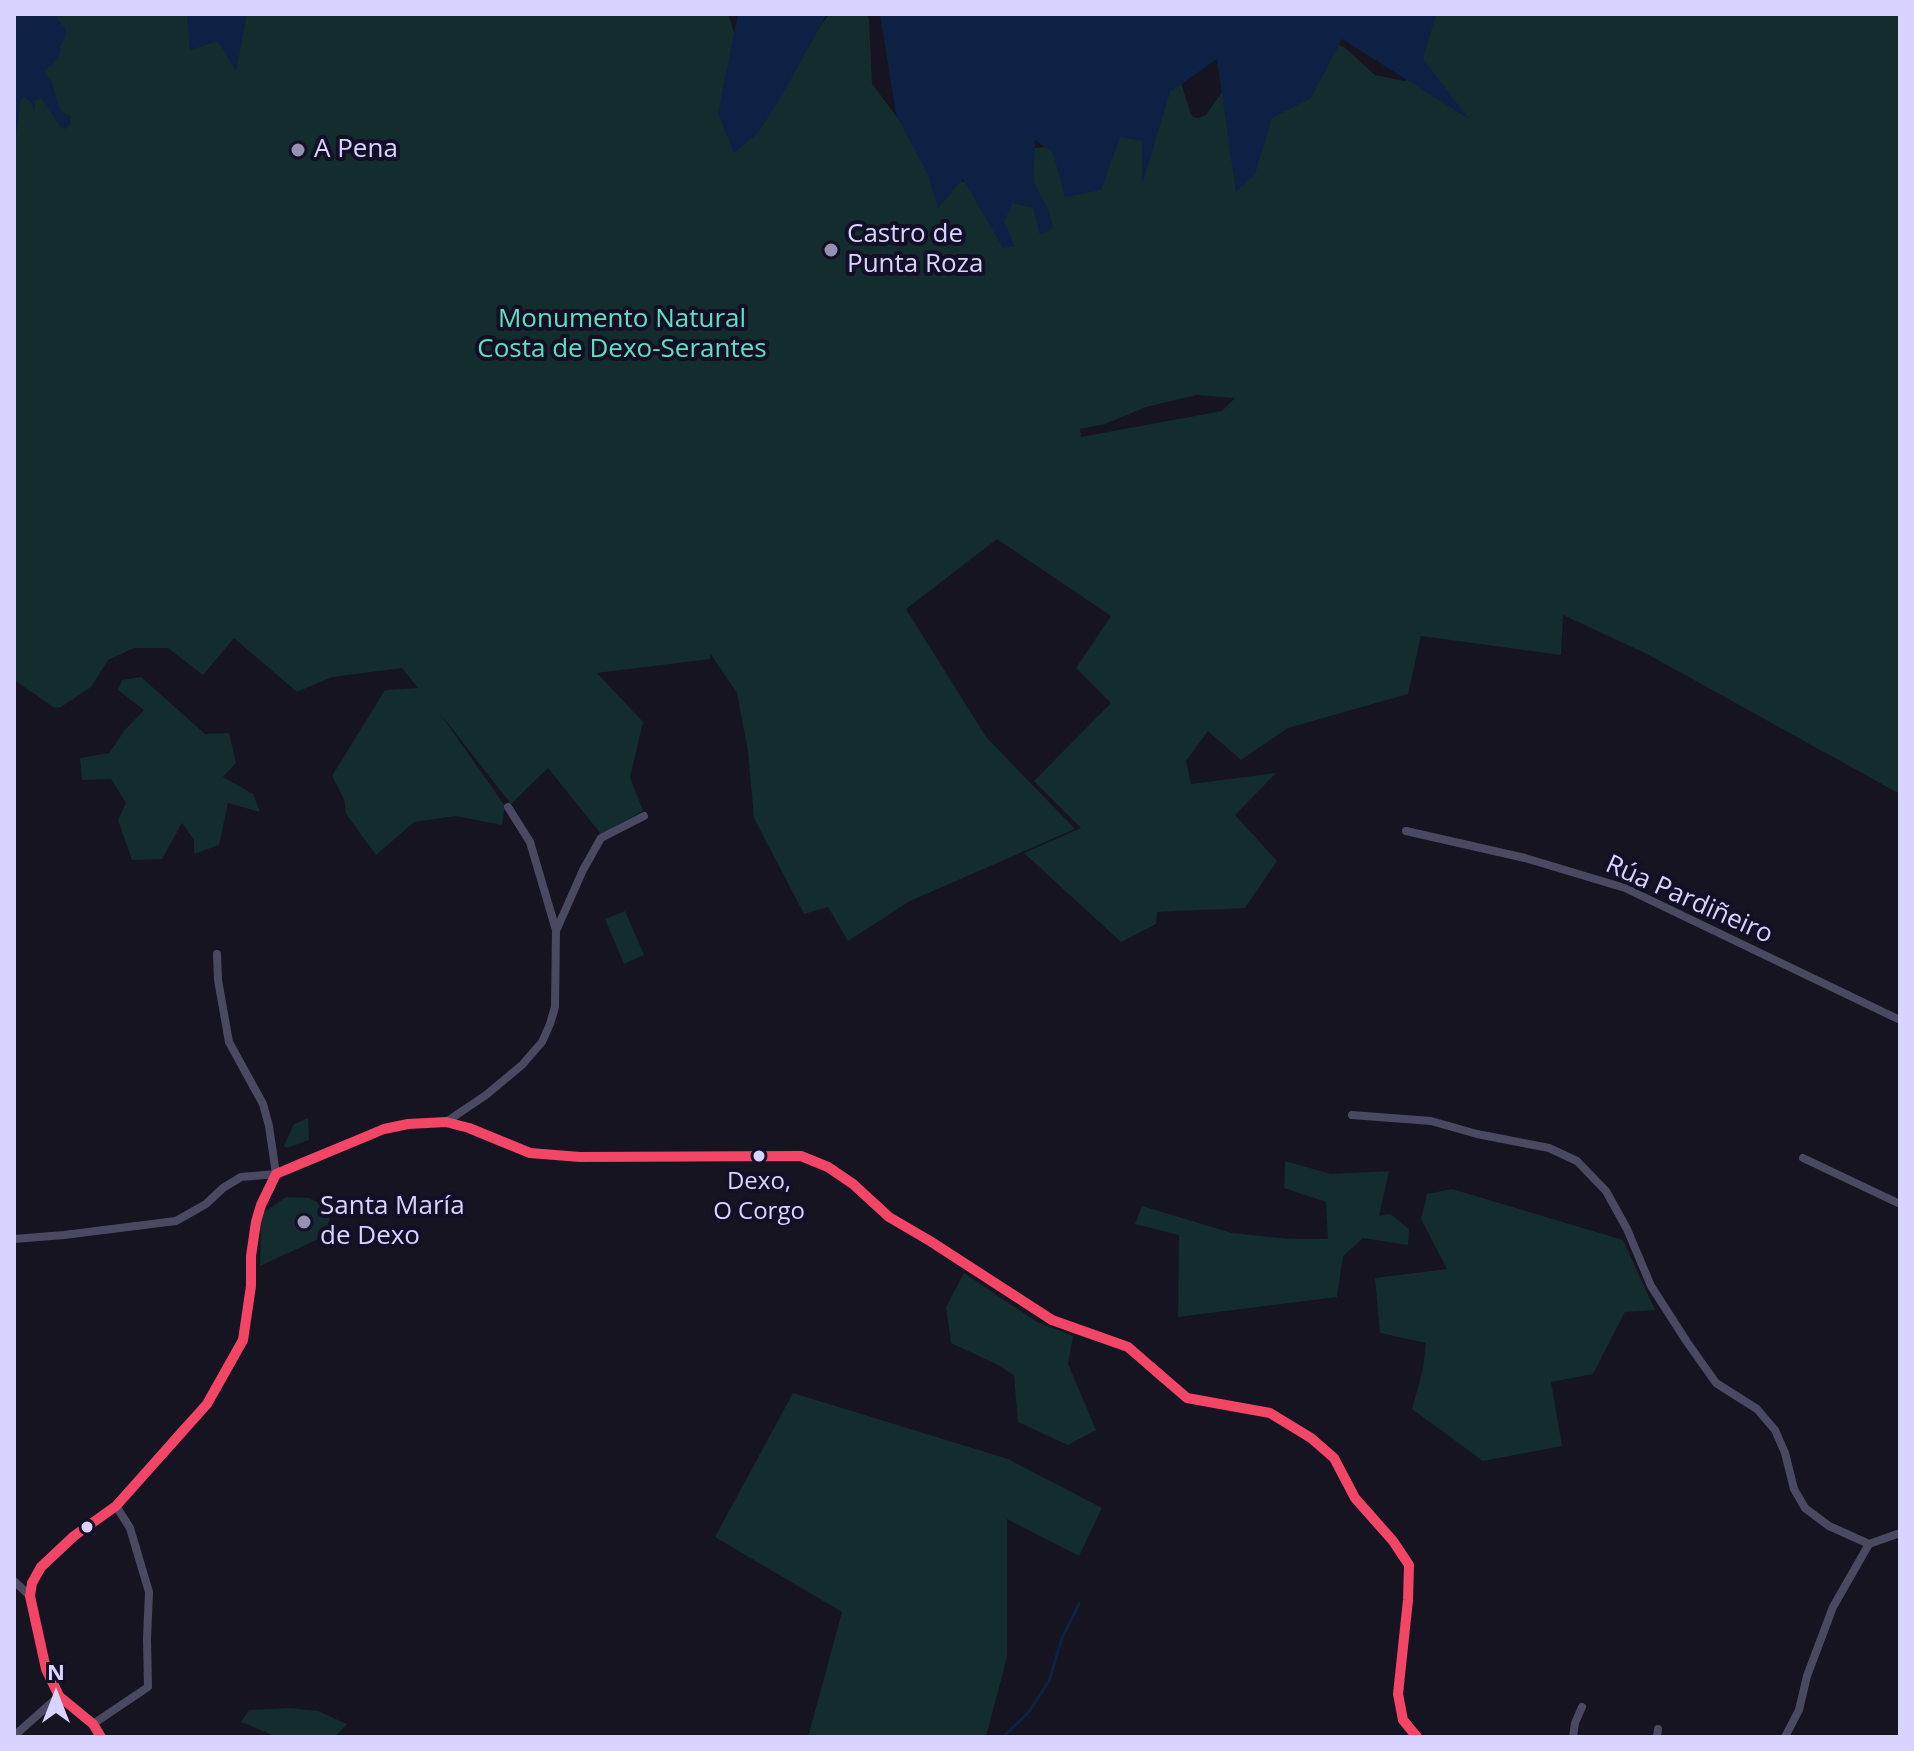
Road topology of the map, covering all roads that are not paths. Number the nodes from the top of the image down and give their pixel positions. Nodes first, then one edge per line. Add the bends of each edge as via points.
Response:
1 (508, 807) dead end
2 (644, 816) dead end
3 (1406, 831) dead end
4 (556, 931) junction
5 (217, 954) dead end
6 (1900, 1020) edge
7 (1352, 1115) dead end
8 (446, 1122) junction
9 (1803, 1158) dead end
10 (276, 1174) junction
11 (1900, 1204) edge
12 (14, 1239) edge
13 (116, 1506) junction
14 (1900, 1533) edge
15 (1869, 1544) junction
16 (14, 1581) edge
17 (30, 1596) junction
18 (59, 1696) junction
19 (1582, 1707) dead end
20 (93, 1724) junction
21 (14, 1736) edge
22 (101, 1737) edge
23 (1417, 1737) edge
24 (1573, 1737) edge
25 (1785, 1737) edge

1 - 4 street via 530,842
2 - 4 street via 601,838
3 - 6 street, Rúa Pardiñeiro via 1625,888
4 - 8 street via 555,1007 542,1042 522,1065
5 - 10 street via 229,1042 263,1104
7 - 15 street via 1431,1121 1549,1148 1577,1161 1606,1191 1651,1286 1701,1363 1716,1383 1757,1409 1775,1430 1805,1508
8 - 10 street via 384,1129
8 - 23 street via 530,1153 801,1156 828,1167 889,1217 1052,1320 1128,1347 1187,1398 1270,1413 1311,1438 1334,1458 1355,1498 1409,1565 1398,1694 1403,1720
9 - 11 street
10 - 12 street via 241,1177 176,1221
10 - 13 street via 256,1222 243,1340 207,1404
13 - 17 street via 41,1567
13 - 20 street via 130,1528 149,1592 148,1687
14 - 15 street
15 - 25 street via 1833,1607
16 - 17 street
17 - 18 street via 46,1669
18 - 20 street
18 - 21 street
19 - 24 street
20 - 22 street

